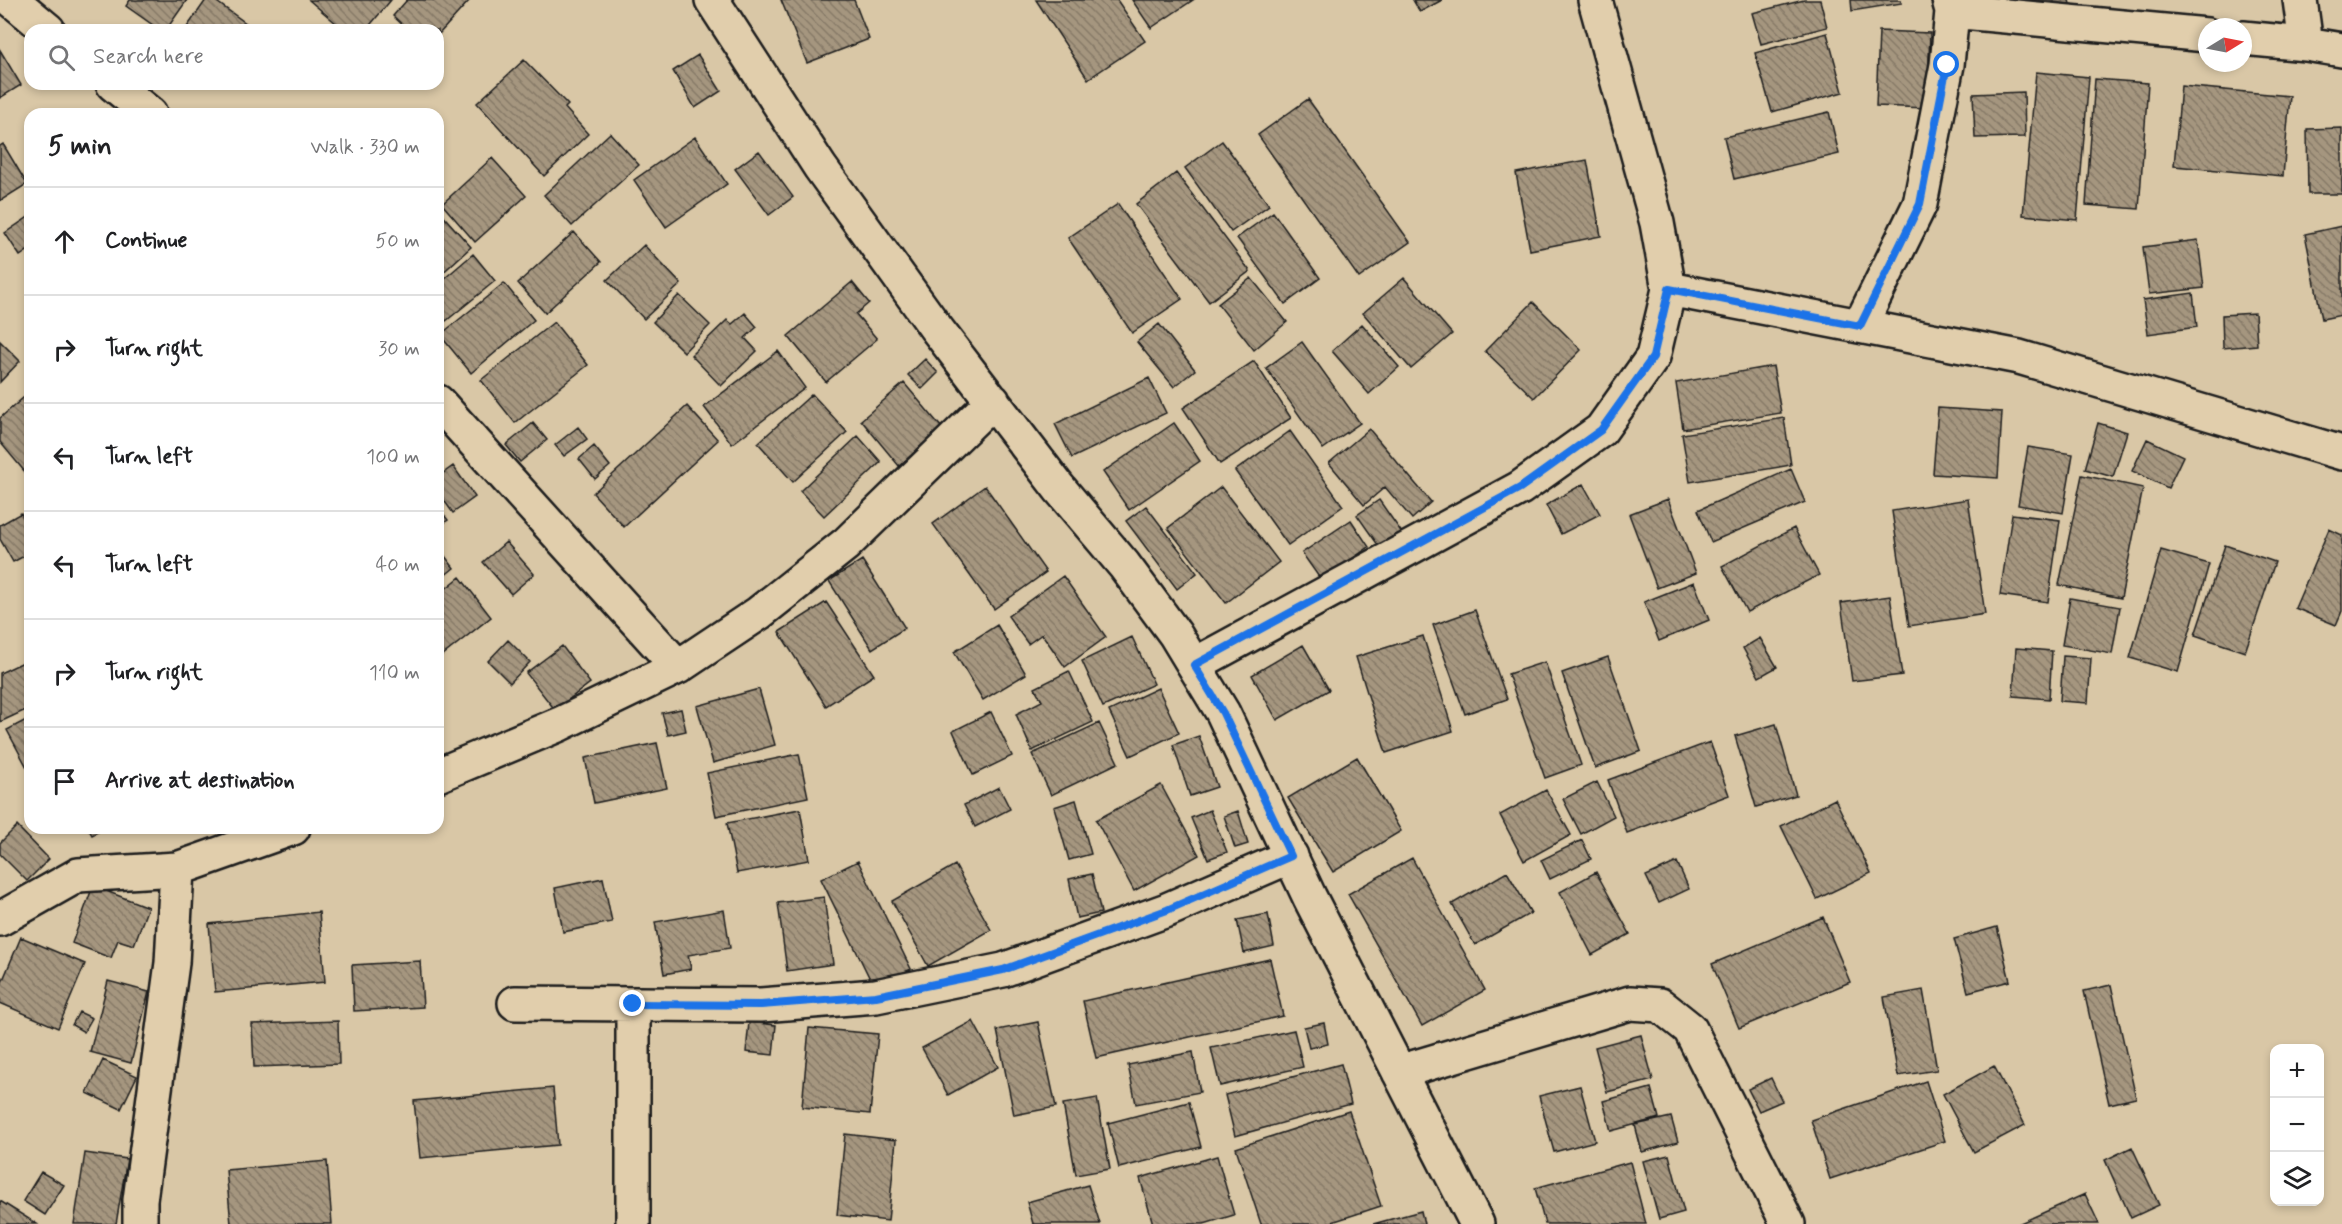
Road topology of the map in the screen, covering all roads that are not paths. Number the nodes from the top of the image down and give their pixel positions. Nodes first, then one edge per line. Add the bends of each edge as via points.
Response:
1 (12, 0) edge
2 (712, 0) edge
3 (1595, 0) edge
4 (2300, 0) edge
5 (1951, 5) edge
6 (41, 24) edge
7 (2198, 34) edge
8 (2252, 39) edge
9 (2306, 44) junction
10 (2342, 51) edge
11 (121, 90) edge
12 (143, 108) edge
13 (1669, 289) junction
14 (1860, 326) junction
15 (993, 401) junction
16 (444, 409) edge
17 (2342, 453) edge
18 (1194, 665) junction
19 (678, 667) junction
20 (444, 772) edge
21 (276, 834) edge
22 (1291, 856) junction
23 (177, 869) junction
24 (0, 920) edge
25 (515, 1003) dead end
26 (633, 1004) junction
27 (1399, 1072) junction
28 (140, 1224) edge
29 (633, 1224) edge
30 (1477, 1224) edge
31 (1788, 1224) edge

1 - 6 street
2 - 15 street via 820,167
3 - 13 street via 1657,223
4 - 9 street
5 - 7 street
5 - 14 street via 1947,65 1920,204
8 - 9 street
9 - 10 street
11 - 12 street
13 - 14 street
13 - 18 street via 1653,357 1601,430 1520,488
14 - 17 street via 2019,357
15 - 18 street via 1124,565
15 - 19 street via 846,544 759,614
16 - 19 street
18 - 22 street via 1223,713
19 - 20 street via 560,724
21 - 23 street
22 - 26 street via 1167,910 1003,970 876,996 761,1005
22 - 27 street
23 - 24 street via 78,875
23 - 28 street via 172,963
25 - 26 street
26 - 29 street
27 - 30 street
27 - 31 street via 1630,1004 1660,1005 1690,1029

